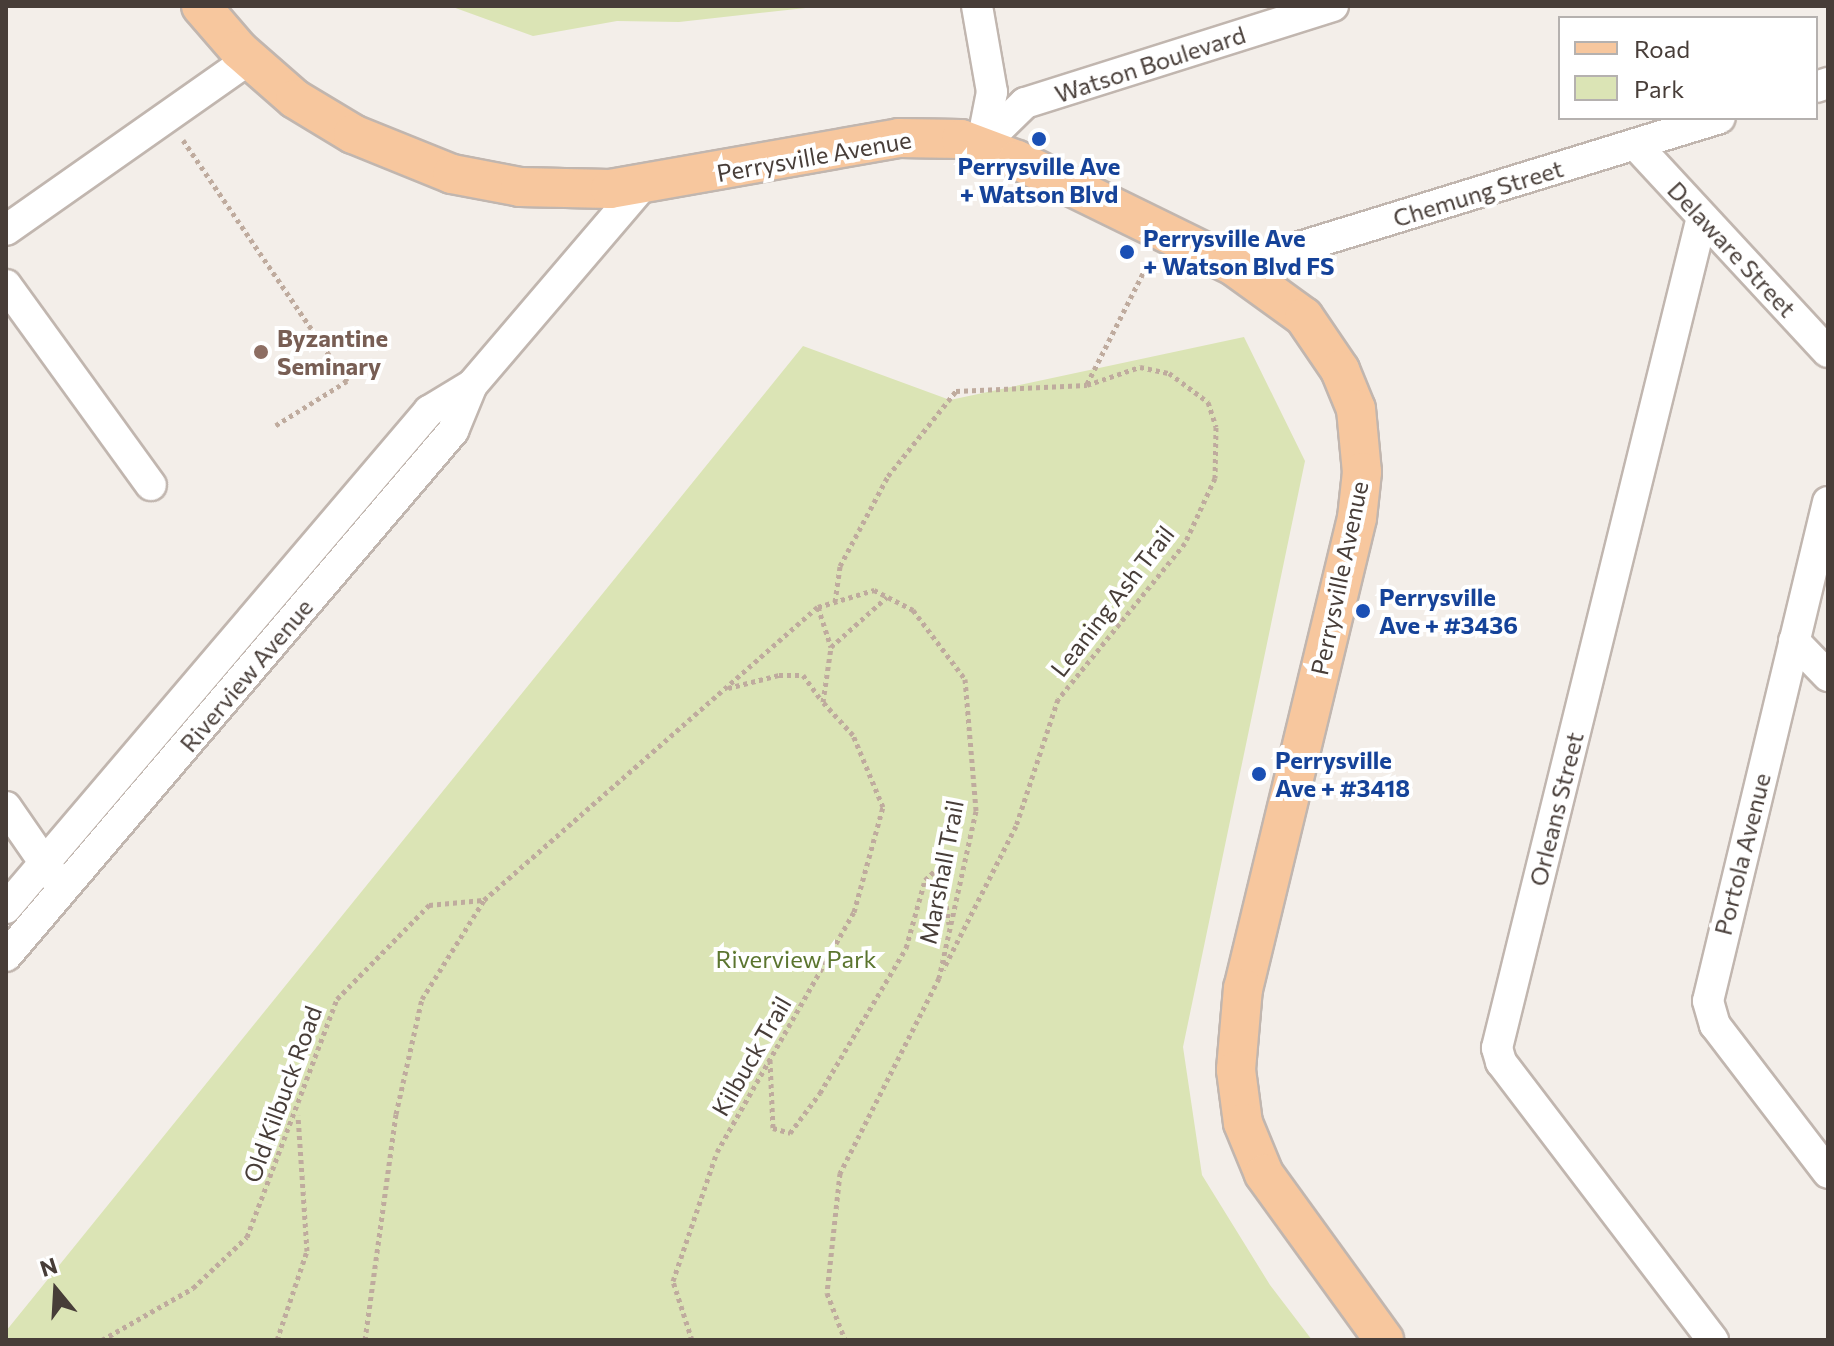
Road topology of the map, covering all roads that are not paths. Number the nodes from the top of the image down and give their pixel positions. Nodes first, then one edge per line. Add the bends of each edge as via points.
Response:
1 (201, 6) edge
2 (977, 6) edge
3 (1333, 6) edge
4 (249, 59) junction
5 (1714, 120) edge
6 (982, 145) junction
7 (1636, 145) junction
8 (642, 186) junction
9 (1702, 217) junction
10 (6, 230) edge
11 (1235, 267) junction
12 (6, 285) edge
13 (1828, 352) edge
14 (472, 385) junction
15 (151, 485) dead end
16 (1828, 502) edge
17 (1794, 641) junction
18 (1828, 676) edge
19 (6, 807) edge
20 (44, 863) junction
21 (63, 890) junction
22 (6, 908) edge
23 (6, 956) edge
24 (1828, 1173) edge
25 (1384, 1340) edge
26 (1713, 1340) edge

1 - 4 main road, Perrysville Avenue
2 - 6 street via 992,92
3 - 6 street, Watson Boulevard via 1025,103
4 - 8 main road, Perrysville Avenue via 324,117 430,167 520,187 579,191
4 - 10 street
5 - 7 street, Chemung Street
6 - 8 main road, Perrysville Avenue via 941,136 899,138
6 - 11 main road, Perrysville Avenue
7 - 9 street, Delaware Street
7 - 11 street, Chemung Street
8 - 14 street, Riverview Avenue
9 - 13 street, Delaware Street
9 - 26 street, Orleans Street via 1497,1048 1501,1062
11 - 25 main road, Perrysville Avenue via 1288,302 1329,352 1356,409 1362,462 1357,518 1243,988 1236,1044 1239,1098 1251,1147 1279,1200
12 - 15 street
14 - 20 street, Riverview Avenue via 429,411
14 - 21 street, Riverview Avenue via 453,431
16 - 17 street, Portola Avenue
17 - 18 street
17 - 24 street, Portola Avenue via 1708,1001 1715,1025
19 - 20 street
20 - 21 street
20 - 22 street, Riverview Avenue
21 - 23 street, Riverview Avenue

